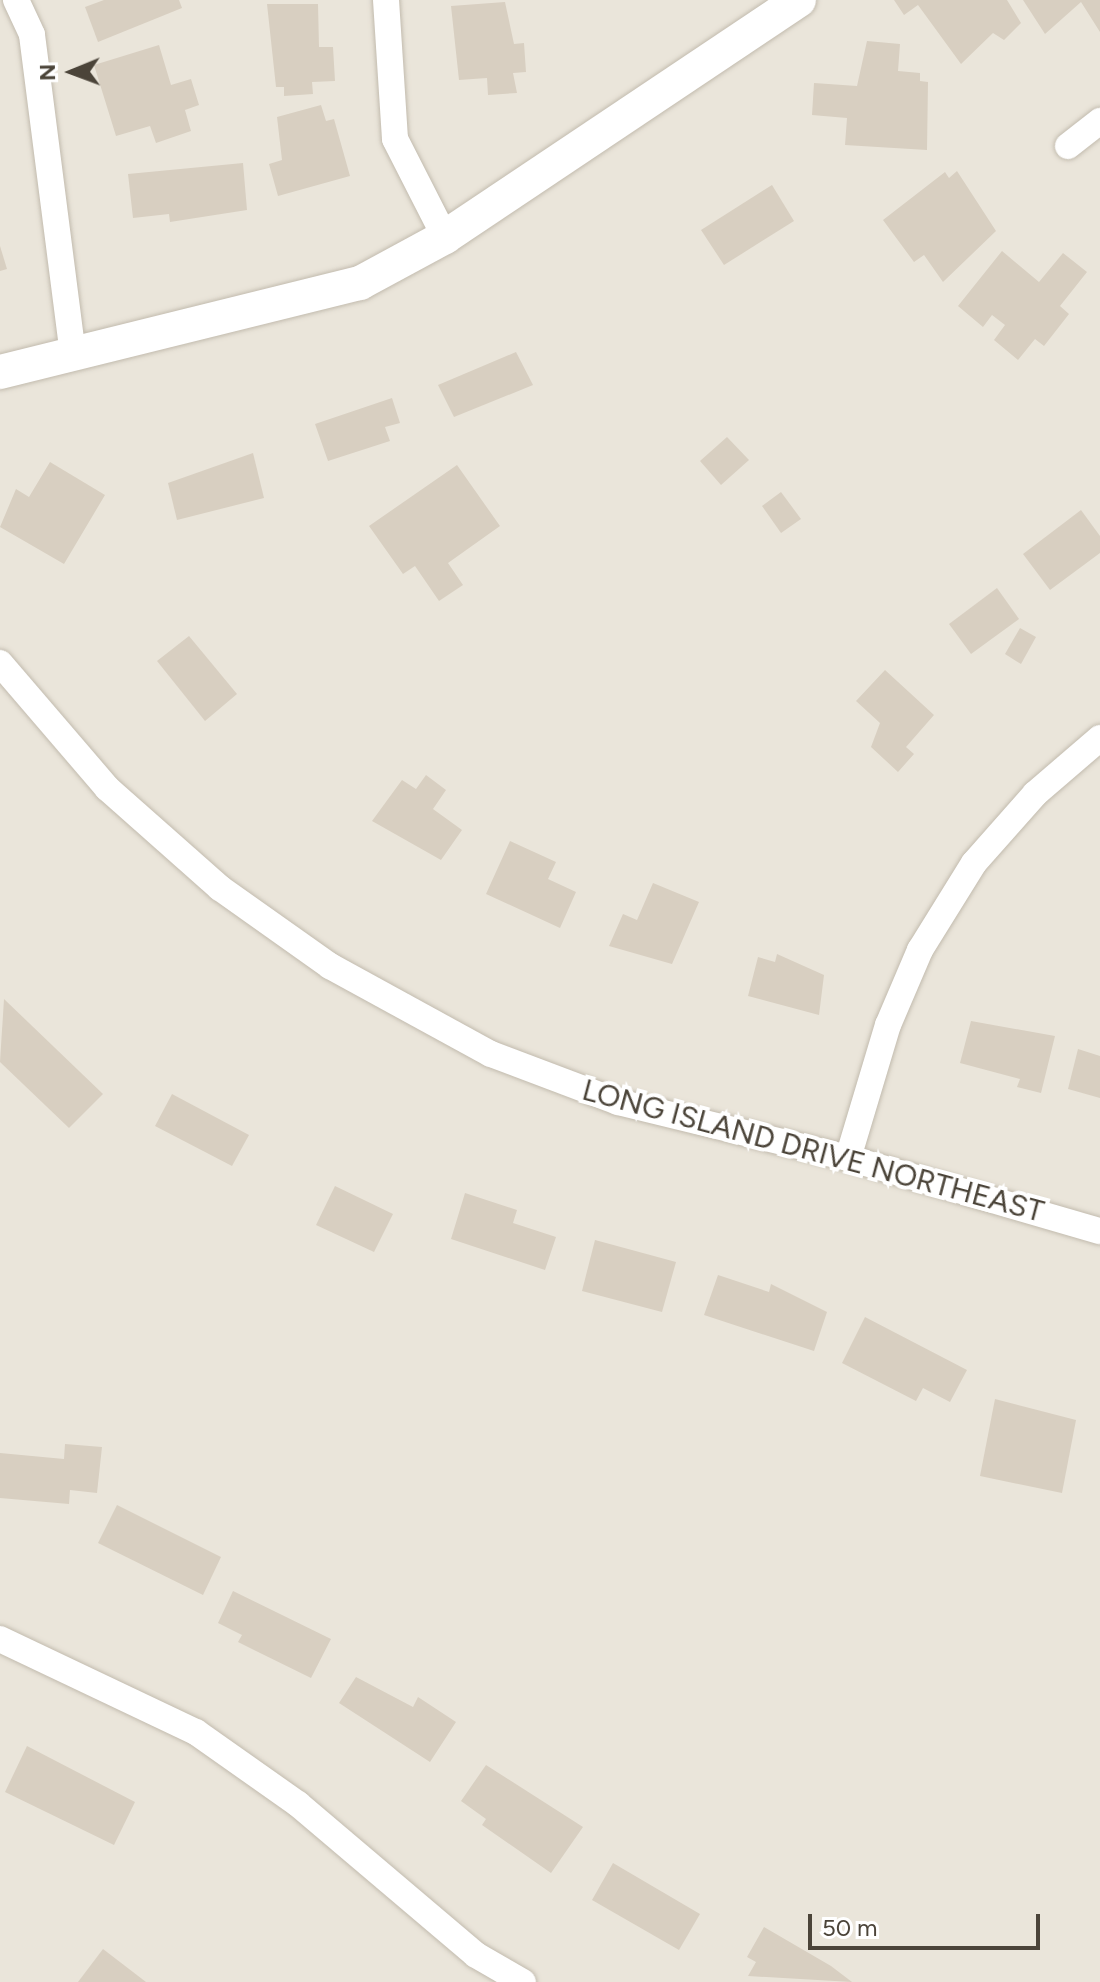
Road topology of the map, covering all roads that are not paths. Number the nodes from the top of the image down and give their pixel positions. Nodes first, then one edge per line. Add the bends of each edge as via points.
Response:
1 (16, 0) edge
2 (386, 0) edge
3 (799, 0) edge
4 (1100, 121) edge
5 (1068, 146) dead end
6 (445, 237) junction
7 (73, 353) junction
8 (0, 372) edge
9 (0, 663) edge
10 (1100, 738) edge
11 (848, 1158) junction
12 (1100, 1231) edge
13 (0, 1639) edge
14 (523, 1982) edge

1 - 7 street via 32,35
2 - 6 street via 395,139
3 - 6 street
4 - 5 street
6 - 7 street via 360,283
7 - 8 street
9 - 11 street, LONG ISLAND DRIVE NORTHEAST via 107,788 220,888 330,966 491,1054 618,1102
10 - 11 street via 1035,794 974,863 920,950 888,1025
11 - 12 street, LONG ISLAND DRIVE NORTHEAST
13 - 14 street via 196,1732 298,1804 476,1955

